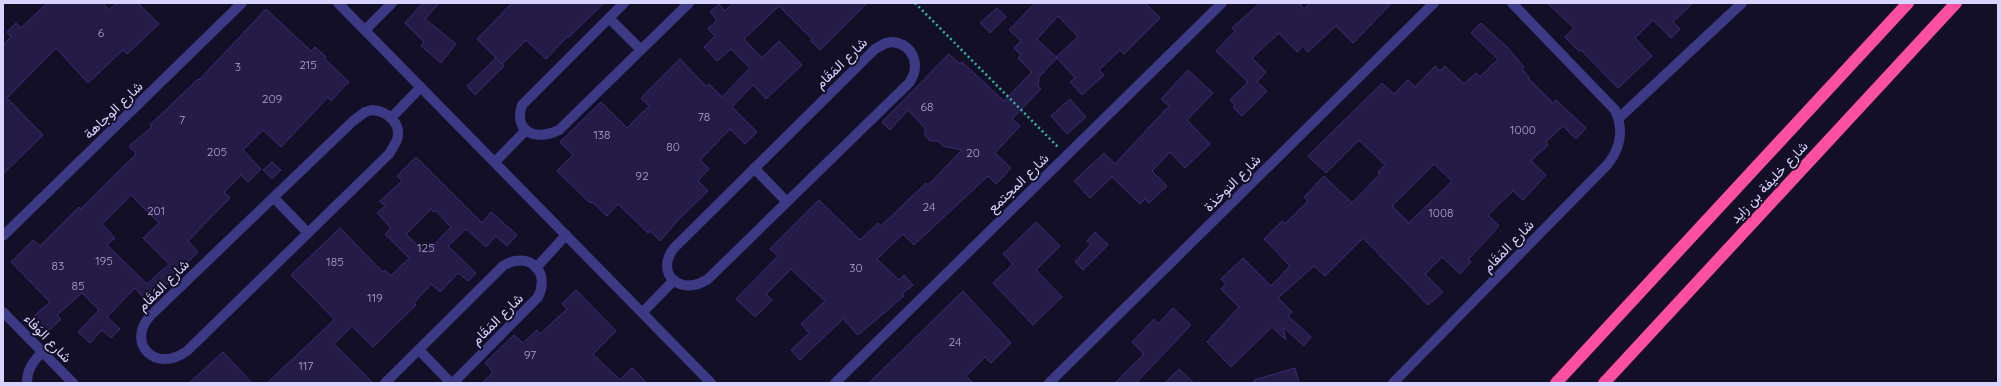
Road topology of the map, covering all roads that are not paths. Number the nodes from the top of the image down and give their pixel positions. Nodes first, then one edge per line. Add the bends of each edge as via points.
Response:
1 (242, 3) edge
2 (338, 3) edge
3 (392, 3) edge
4 (624, 3) edge
5 (689, 3) edge
6 (1222, 3) edge
7 (1434, 3) edge
8 (1512, 3) edge
9 (1742, 3) edge
10 (1908, 3) edge
11 (1956, 3) edge
12 (609, 18) junction
13 (365, 30) junction
14 (641, 50) junction
15 (421, 87) junction
16 (392, 118) junction
17 (1619, 118) junction
18 (526, 130) junction
19 (495, 162) junction
20 (754, 168) junction
21 (274, 198) junction
22 (787, 202) junction
23 (308, 233) junction
24 (566, 235) junction
25 (3, 236) edge
26 (536, 268) junction
27 (674, 280) junction
28 (3, 312) edge
29 (642, 313) junction
30 (419, 350) junction
31 (42, 352) junction
32 (27, 383) edge
33 (73, 383) edge
34 (385, 383) edge
35 (452, 383) edge
36 (711, 383) edge
37 (835, 383) edge
38 (1049, 383) edge
39 (1393, 383) edge
40 (1556, 383) edge
41 (1604, 383) edge

1 - 25 street, شارع الوجاهة
2 - 13 street
3 - 13 street
4 - 12 street
5 - 14 street
6 - 37 street, شارع المجتمع
7 - 38 street, شارع النوخذة
8 - 17 street via 1609,103
9 - 17 street
10 - 40 highway, شارع خليفة بن زايد
11 - 41 highway, شارع خليفة بن زايد
12 - 14 street
12 - 18 street via 522,105 520,118
13 - 15 street
14 - 18 street via 559,130 542,136
15 - 16 street
15 - 19 street
16 - 21 street, شارع المَقَام via 379,110 365,112
16 - 23 street, شارع المَقَام via 398,132 397,140 389,154
17 - 39 street, شارع المَقَام via 1620,143 1608,164
18 - 19 street
19 - 24 street
20 - 22 street
20 - 22 street, شارع المَقَام via 880,45 900,43 911,51 916,64 909,83
20 - 27 street, شارع المَقَام via 670,254 667,268
21 - 23 street
21 - 23 street, شارع المَقَام via 145,322 141,335 144,348 155,358 168,360 175,359 187,351
22 - 27 street, شارع المَقَام via 708,279 691,287
24 - 26 street
24 - 29 street
26 - 30 street via 524,260 516,260 503,266
26 - 35 street, شارع المَقَام via 543,282 538,297
27 - 29 street
28 - 31 street, شارع الوَفاء
29 - 36 street
30 - 34 street
30 - 35 street, شارع المَقَام
31 - 32 street via 28,370
31 - 33 street, شارع الوَفاء

